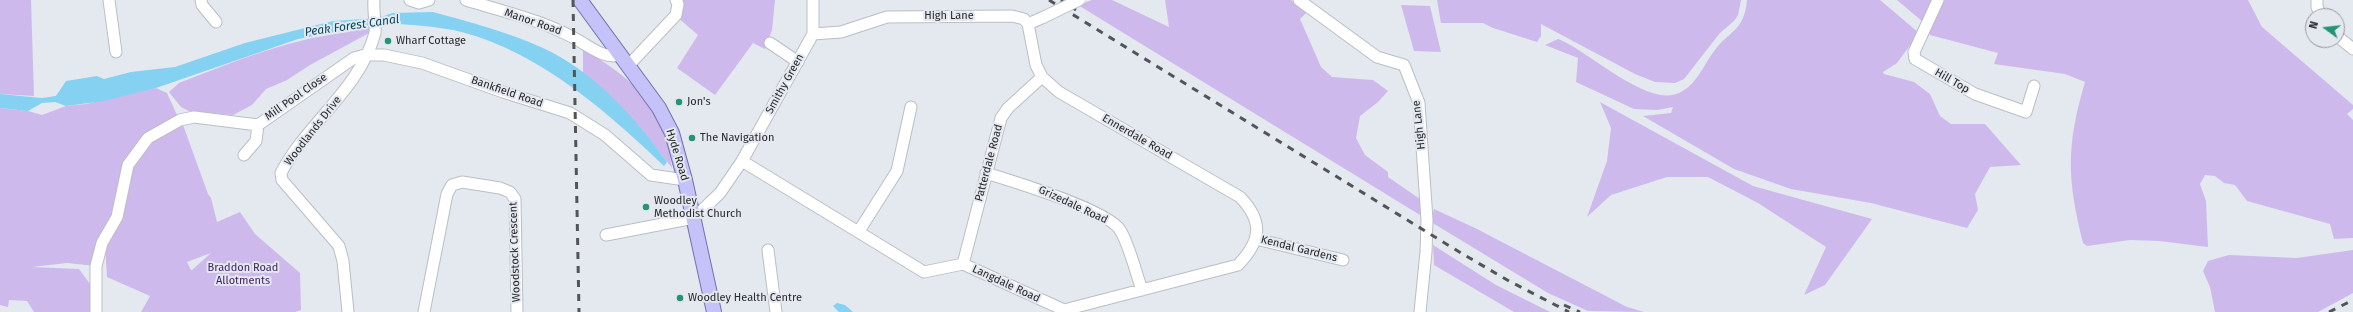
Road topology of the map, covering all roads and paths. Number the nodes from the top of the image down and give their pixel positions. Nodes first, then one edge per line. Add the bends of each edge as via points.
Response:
1 (109, 0) edge
2 (201, 0) edge
3 (374, 0) edge
4 (410, 0) edge
5 (429, 0) edge
6 (466, 0) edge
7 (580, 0) edge
8 (676, 0) edge
9 (813, 0) edge
10 (1080, 0) edge
11 (1299, 0) edge
12 (1938, 0) edge
13 (216, 22) dead end
14 (1028, 24) junction
15 (813, 34) junction
16 (2345, 42) edge
17 (770, 43) dead end
18 (2353, 49) edge
19 (116, 52) dead end
20 (365, 55) junction
21 (624, 60) junction
22 (798, 62) junction
23 (1042, 77) junction
24 (2034, 86) dead end
25 (911, 107) dead end
26 (258, 124) junction
27 (244, 155) dead end
28 (742, 161) junction
29 (986, 173) junction
30 (685, 180) junction
31 (694, 218) junction
32 (859, 231) junction
33 (606, 235) dead end
34 (1256, 239) junction
35 (768, 250) dead end
36 (1343, 260) dead end
37 (963, 264) junction
38 (1142, 290) junction
39 (96, 312) edge
40 (348, 312) edge
41 (424, 312) edge
42 (517, 312) edge
43 (714, 312) edge
44 (776, 312) edge
45 (1420, 312) edge

1 - 19 street
2 - 13 street
3 - 20 street via 375,32
4 - 5 street via 419,3
6 - 21 street, Manor Road via 561,30 597,52
7 - 21 main road, Hyde Road
8 - 21 street via 676,15 661,33
9 - 15 street, Smithy Green
10 - 14 street, bridge
11 - 45 street, High Lane via 1377,57 1404,65 1419,103 1427,220
12 - 24 street, Hill Top via 1914,52 1915,59 1975,94 2026,112
14 - 15 street, High Lane via 1024,19 1012,16 887,17 840,32
14 - 23 street, Ennerdale Road via 1036,65
15 - 22 street, Smithy Green
16 - 18 street
17 - 22 street
20 - 26 street, Mill Pool Close via 354,58
20 - 30 street, Bankfield Road via 384,55 422,63 570,113 605,135 651,175
20 - 40 street, Woodlands Drive via 344,92 281,173 282,180 339,246
21 - 30 main road, Hyde Road via 659,108 672,133
22 - 28 street, Smithy Green
23 - 29 street, Patterdale Road via 1008,108 1001,118
23 - 34 street, Ennerdale Road via 1059,92 1240,197 1252,209 1258,227
25 - 32 street via 897,171
26 - 27 street, Mill Pool Close via 256,141
26 - 39 street via 194,117 180,120 148,138 128,165 117,217 102,243 96,266
28 - 31 street, Smithy Green via 720,193
28 - 32 street, Langdale Road
29 - 37 street, Patterdale Road
29 - 38 street, Grizedale Road via 1036,188 1106,218 1120,229
30 - 31 main road, Hyde Road
31 - 33 street
31 - 43 main road, Hyde Road
32 - 37 street, Langdale Road via 924,272
34 - 36 street, Kendal Gardens
34 - 38 street, Langdale Road via 1250,252 1238,265
35 - 44 street
37 - 38 street, Langdale Road via 1064,310
41 - 42 street, Woodstock Crescent via 447,194 452,185 462,182 500,188 510,192 515,199

